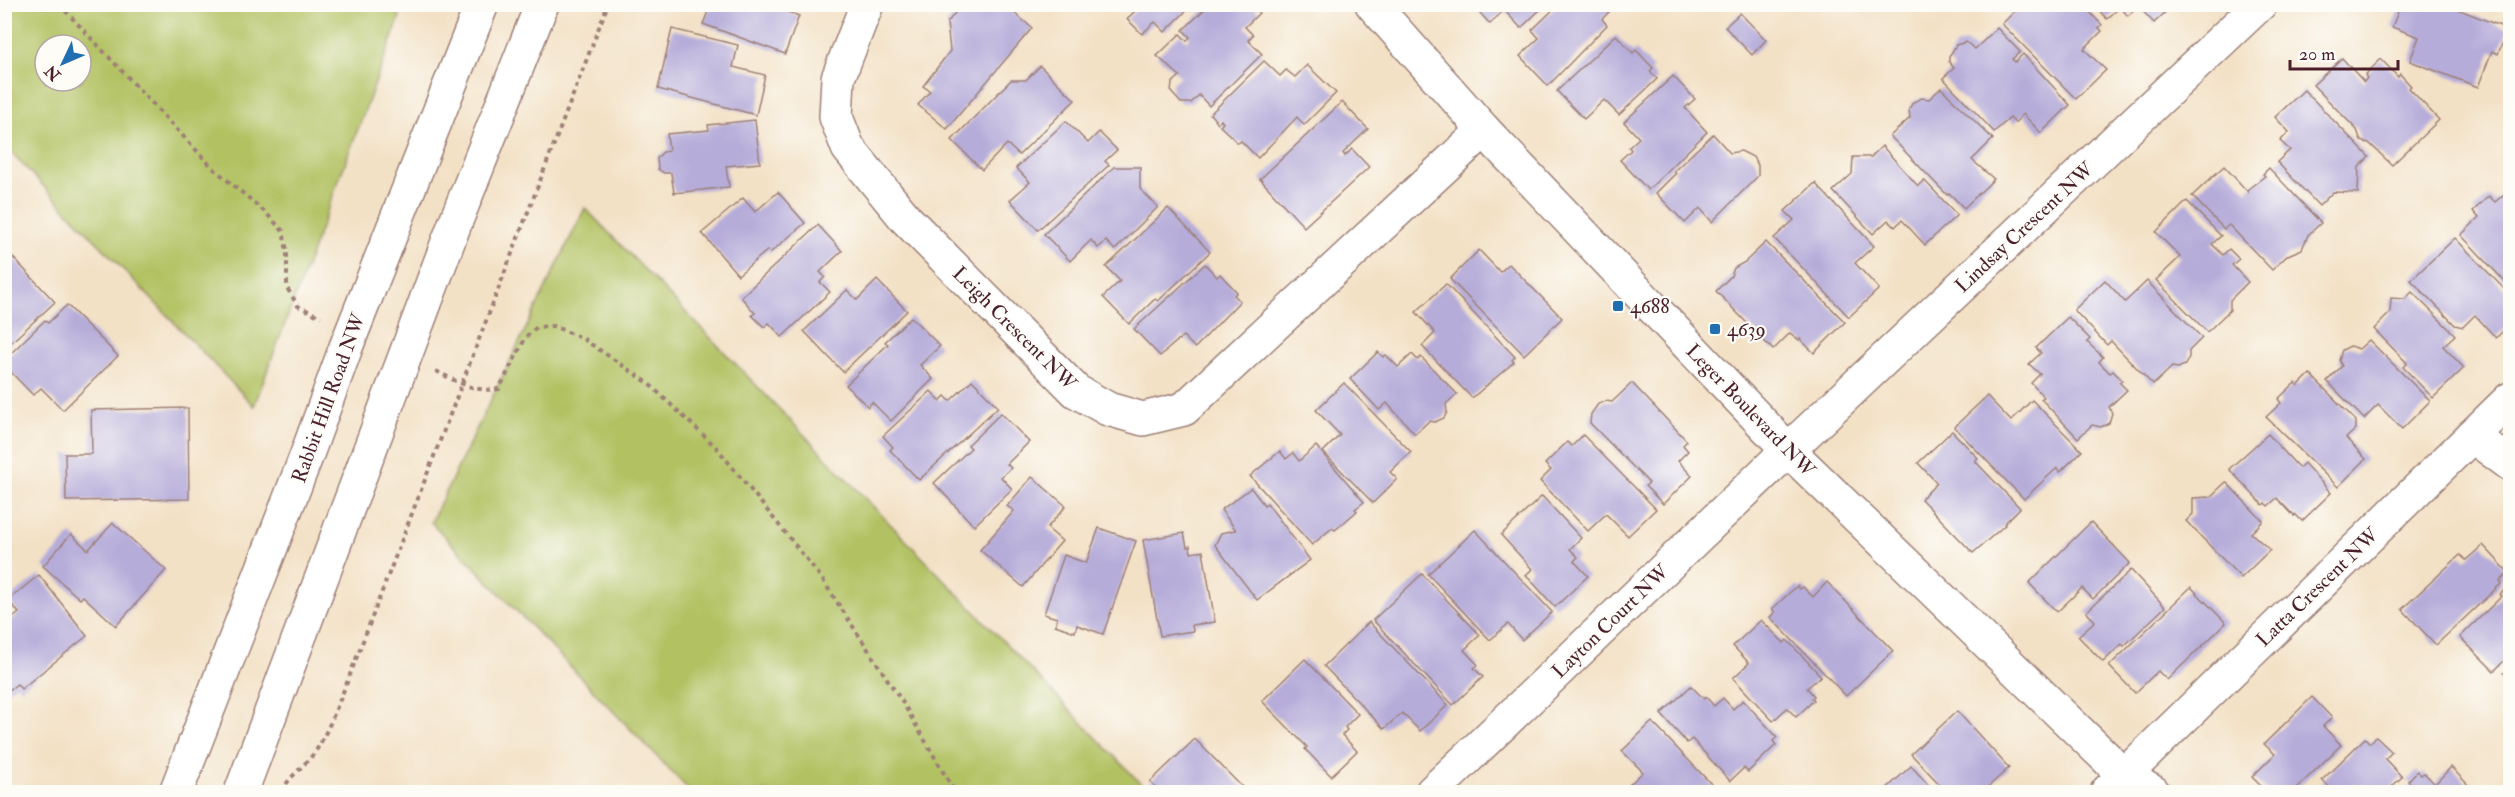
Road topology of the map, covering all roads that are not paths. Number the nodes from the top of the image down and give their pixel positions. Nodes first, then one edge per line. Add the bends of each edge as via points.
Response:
1 (482, 4) edge
2 (542, 4) edge
3 (867, 4) edge
4 (1372, 4) edge
5 (2260, 4) edge
6 (1484, 129) junction
7 (2511, 399) edge
8 (2472, 436) junction
9 (1788, 450) junction
10 (2511, 464) edge
11 (2116, 784) edge
12 (176, 792) edge
13 (241, 792) edge
14 (1432, 792) edge
15 (2153, 792) edge

1 - 12 street, Rabbit Hill Road NW
2 - 13 street
3 - 6 street, Leigh Crescent NW via 838,78 836,117 848,148 906,219 1076,390 1108,409 1143,418 1184,409
4 - 6 street, Leger Boulevard NW
5 - 9 street, Lindsay Crescent NW
6 - 9 street, Leger Boulevard NW
7 - 8 street, Latta Crescent NW
8 - 10 street
8 - 11 street, Latta Crescent NW
9 - 11 street, Leger Boulevard NW
9 - 14 street, Layton Court NW
11 - 15 street, Leger Boulevard NW

